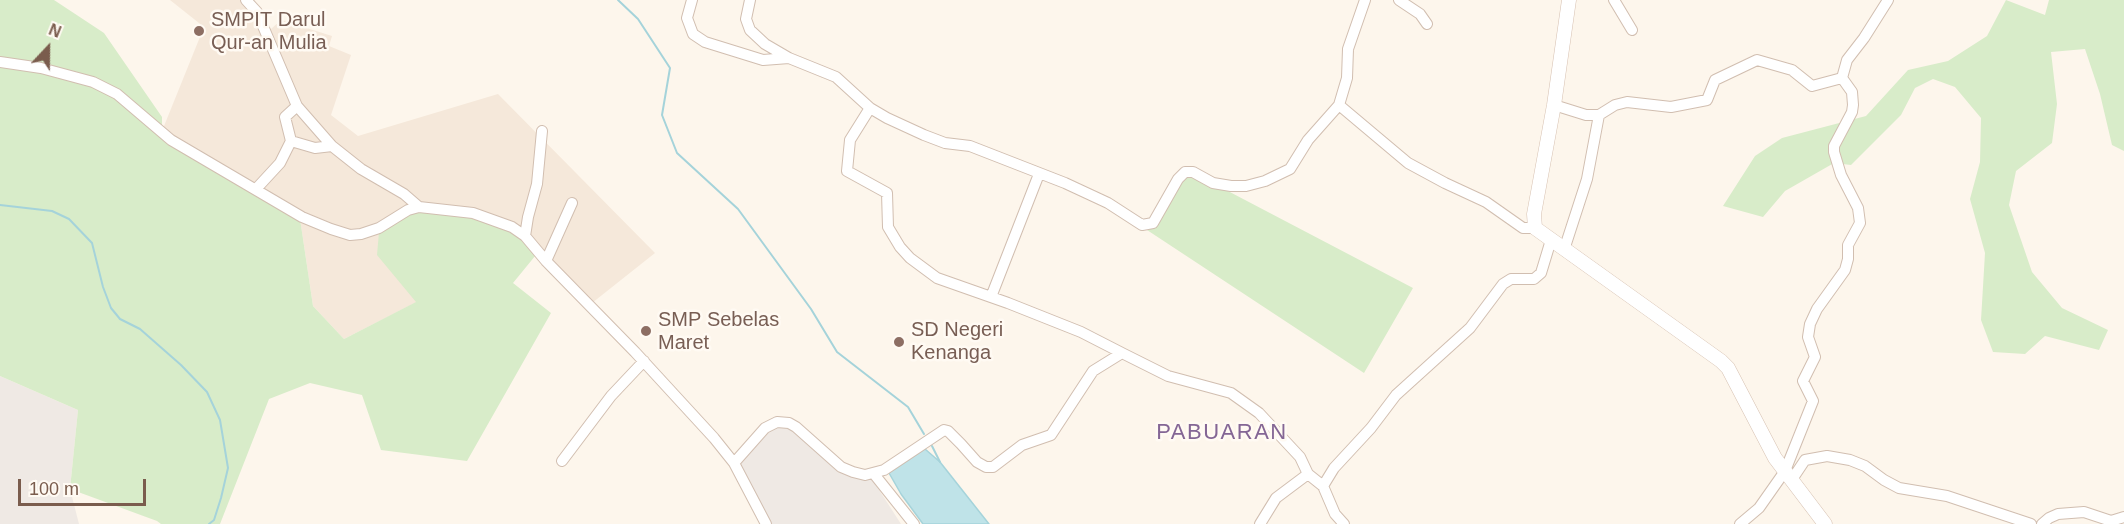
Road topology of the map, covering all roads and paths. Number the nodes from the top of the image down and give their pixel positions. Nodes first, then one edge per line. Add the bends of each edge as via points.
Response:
1 (246, 0) edge
2 (692, 0) edge
3 (750, 0) edge
4 (1365, 0) edge
5 (1399, 0) edge
6 (1569, 0) edge
7 (1614, 0) edge
8 (1888, 0) edge
9 (1427, 24) dead end
10 (1632, 30) dead end
11 (789, 58) junction
12 (0, 62) edge
13 (1842, 78) junction
14 (1339, 105) junction
15 (1554, 105) junction
16 (297, 106) junction
17 (870, 108) junction
18 (1599, 115) junction
19 (542, 131) dead end
20 (291, 141) junction
21 (332, 146) junction
22 (1039, 174) junction
23 (256, 189) junction
24 (572, 203) dead end
25 (419, 207) junction
26 (1535, 228) junction
27 (525, 236) junction
28 (1551, 240) junction
29 (1564, 250) junction
30 (546, 261) junction
31 (991, 297) junction
32 (1122, 353) junction
33 (644, 361) junction
34 (562, 460) dead end
35 (734, 463) junction
36 (874, 474) junction
37 (1308, 474) junction
38 (1788, 476) junction
39 (1323, 486) junction
40 (2124, 517) edge
41 (766, 524) edge
42 (914, 524) edge
43 (1260, 524) edge
44 (1344, 524) edge
45 (1740, 524) edge
46 (1825, 524) edge
47 (2031, 524) edge
48 (2042, 524) edge

1 - 16 street via 257,12
2 - 11 street via 687,18 693,34 705,42 763,60
3 - 11 street via 746,19 750,30
4 - 14 street via 1348,49 1347,78
5 - 9 street via 1420,14
6 - 15 street
7 - 10 street
8 - 13 street via 1847,60
11 - 17 street via 836,77
12 - 23 street via 93,82 117,94 171,140
13 - 18 street via 1812,86 1792,70 1757,60 1715,80 1707,100 1671,107 1627,102
13 - 38 street via 1852,92 1853,105 1834,152 1858,208 1860,223 1848,244 1845,270 1809,324 1808,337 1815,357 1803,381 1813,401
14 - 22 street via 1286,173 1265,182 1231,186 1185,172 1149,225 1108,202
14 - 26 street via 1408,163 1486,202 1523,228
15 - 18 street
15 - 26 street via 1534,214
16 - 20 street via 285,117
16 - 21 street
17 - 22 street via 924,135 970,146
17 - 31 street via 850,140 848,171 887,193 888,227 910,258 937,278
18 - 29 street via 1587,179
19 - 27 street via 537,184
20 - 21 street via 315,148
20 - 23 street via 280,163
21 - 25 street
22 - 31 street
23 - 25 street via 302,217 350,235 379,228
24 - 30 street
25 - 27 street via 482,215
26 - 28 street
27 - 30 street
28 - 29 street
28 - 39 street via 1541,273 1534,279 1511,279 1503,284 1470,328 1396,395
29 - 38 street via 1728,368 1774,458
30 - 33 street
31 - 32 street
32 - 36 street via 1093,371 1051,435 1022,445 997,465 986,467 977,462 944,430
32 - 37 street via 1168,376 1231,393 1266,420 1300,457
33 - 34 street via 611,396
33 - 35 street
35 - 36 street via 765,428 777,422 796,427 841,466 865,475
35 - 41 street
36 - 42 street
37 - 39 street
37 - 43 street via 1276,498
38 - 45 street
38 - 46 street
38 - 47 street via 1805,460 1818,456 1838,458 1865,466 1899,488 1947,496
39 - 44 street via 1335,514
40 - 48 street via 2111,521 2084,513 2058,514

